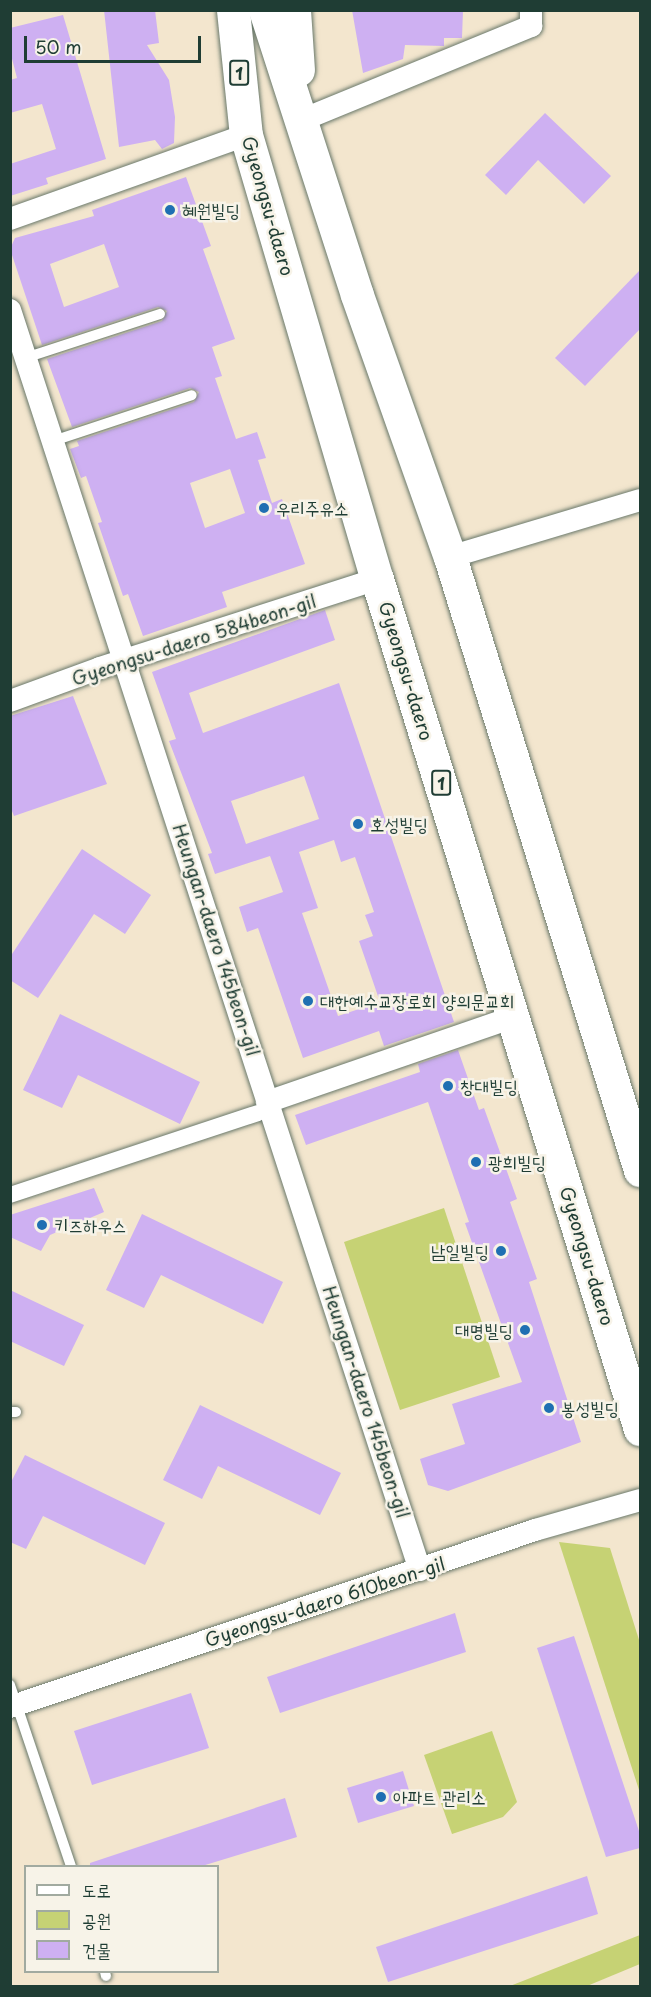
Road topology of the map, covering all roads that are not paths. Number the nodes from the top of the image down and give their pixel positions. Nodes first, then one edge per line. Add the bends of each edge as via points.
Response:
1 (211, 10) edge
2 (233, 10) edge
3 (265, 10) edge
4 (294, 10) edge
5 (531, 18) edge
6 (302, 120) junction
7 (246, 135) junction
8 (10, 219) edge
9 (10, 310) edge
10 (160, 314) dead end
11 (25, 358) junction
12 (192, 395) dead end
13 (53, 441) junction
14 (640, 500) edge
15 (450, 557) junction
16 (377, 579) junction
17 (127, 661) junction
18 (10, 701) edge
19 (514, 1017) junction
20 (263, 1108) junction
21 (640, 1170) edge
22 (10, 1195) edge
23 (640, 1429) edge
24 (640, 1500) edge
25 (420, 1570) junction
26 (13, 1699) edge
27 (71, 1865) edge

1 - 7 main road
2 - 7 main road, Gyeongsu-daero / 1
3 - 6 main road
4 - 6 main road
5 - 6 street
6 - 15 main road via 357,295
7 - 8 street
7 - 16 main road, Gyeongsu-daero / 1
9 - 11 street, Heungan-daero 145beon-gil
10 - 11 lane
11 - 13 street, Heungan-daero 145beon-gil
12 - 13 lane
13 - 17 street, Heungan-daero 145beon-gil
14 - 15 street
15 - 21 main road
16 - 17 street, Gyeongsu-daero 584beon-gil
16 - 19 main road, Gyeongsu-daero / 1
17 - 18 street, Gyeongsu-daero 584beon-gil
17 - 20 street, Heungan-daero 145beon-gil
19 - 20 street
19 - 23 main road, Gyeongsu-daero / 1
20 - 22 street
20 - 25 street, Heungan-daero 145beon-gil
24 - 25 street, Gyeongsu-daero 610beon-gil via 535,1530
25 - 26 street, Gyeongsu-daero 610beon-gil
26 - 27 lane

